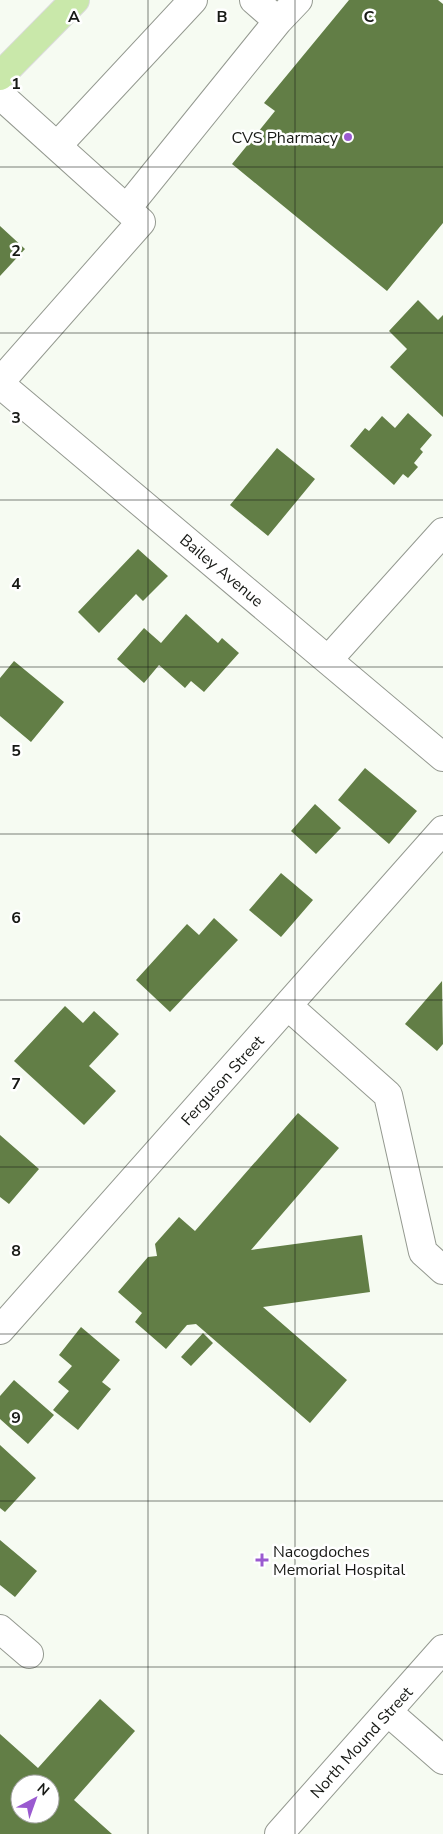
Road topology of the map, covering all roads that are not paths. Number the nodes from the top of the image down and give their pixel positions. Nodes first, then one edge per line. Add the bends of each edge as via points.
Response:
1 (74, 0) edge
2 (193, 0) edge
3 (254, 0) edge
4 (298, 0) edge
5 (278, 20) junction
6 (0, 76) edge
7 (0, 95) edge
8 (57, 146) junction
9 (126, 208) junction
10 (0, 383) edge
11 (443, 532) edge
12 (328, 660) junction
13 (443, 757) edge
14 (443, 830) edge
15 (288, 1006) junction
16 (443, 1270) edge
17 (0, 1330) edge
18 (0, 1629) edge
19 (443, 1649) edge
20 (29, 1654) dead end
21 (388, 1712) junction
22 (443, 1760) edge
23 (279, 1834) edge

1 - 6 main road
2 - 8 street
3 - 5 street
4 - 5 street
5 - 9 street
7 - 8 street
8 - 9 street
9 - 10 street via 141,222
10 - 12 street, Bailey Avenue
11 - 12 street
12 - 13 street, Bailey Avenue
14 - 15 street, Ferguson Street
15 - 16 street via 388,1095 423,1252
15 - 17 street, Ferguson Street
18 - 20 street
19 - 21 street, North Mound Street
21 - 22 street
21 - 23 street, North Mound Street

